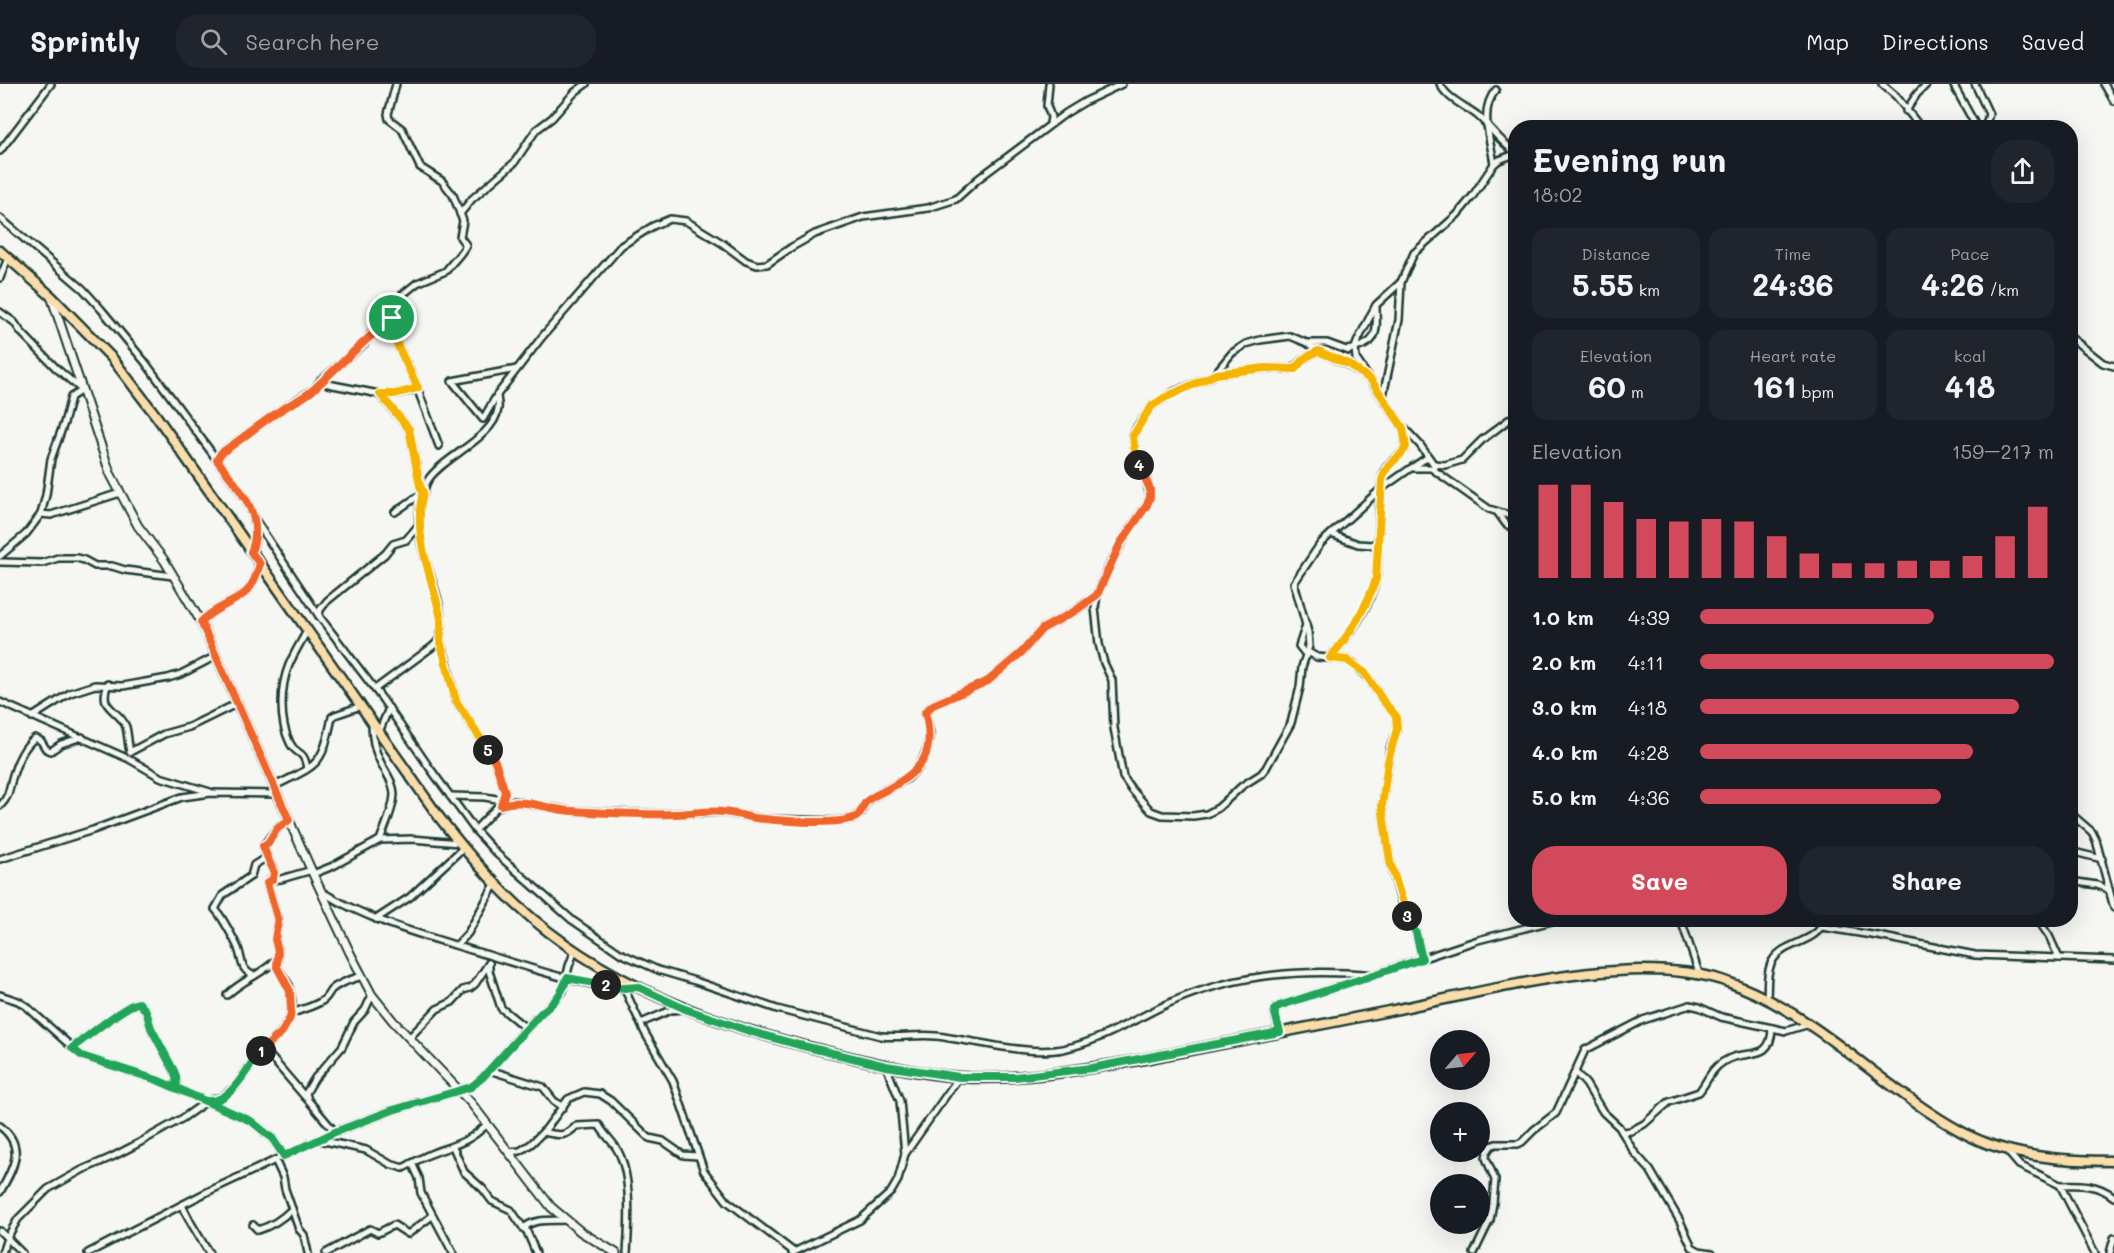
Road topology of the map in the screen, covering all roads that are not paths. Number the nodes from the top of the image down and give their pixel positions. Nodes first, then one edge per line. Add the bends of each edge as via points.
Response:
1 (51, 84) edge
2 (396, 84) edge
3 (586, 84) edge
4 (1049, 84) edge
5 (1122, 84) edge
6 (1440, 84) edge
7 (1882, 84) edge
8 (1927, 84) edge
9 (1953, 84) edge
10 (1974, 84) edge
11 (2104, 84) edge
12 (1496, 90) dead end
13 (2114, 101) edge
14 (1906, 111) junction
15 (1914, 120) edge
16 (1973, 120) edge
17 (1987, 120) edge
18 (1050, 124) junction
19 (1488, 127) junction
20 (1508, 147) edge
21 (0, 151) edge
22 (1508, 157) edge
23 (1494, 164) junction
24 (460, 214) junction
25 (0, 218) edge
26 (0, 250) edge
27 (8, 258) junction
28 (0, 278) edge
29 (1401, 282) junction
30 (51, 296) junction
31 (1376, 305) junction
32 (0, 312) edge
33 (392, 318) junction
34 (1307, 343) junction
35 (2078, 344) edge
36 (1355, 348) junction
37 (1347, 350) junction
38 (1318, 351) junction
39 (1356, 359) junction
40 (2114, 366) edge
41 (517, 369) junction
42 (1216, 374) junction
43 (1371, 380) junction
44 (320, 381) junction
45 (418, 388) junction
46 (82, 390) junction
47 (380, 394) junction
48 (497, 395) junction
49 (1383, 396) junction
50 (1508, 420) edge
51 (1403, 428) junction
52 (439, 446) dead end
53 (1428, 457) junction
54 (217, 460) junction
55 (1434, 464) junction
56 (1411, 468) junction
57 (1439, 472) junction
58 (1381, 489) junction
59 (423, 492) junction
60 (120, 493) junction
61 (395, 512) dead end
62 (1498, 513) junction
63 (41, 514) junction
64 (1508, 515) edge
65 (256, 521) junction
66 (419, 524) junction
67 (1508, 525) edge
68 (1331, 534) junction
69 (1378, 540) junction
70 (251, 552) junction
71 (0, 556) edge
72 (0, 562) edge
73 (260, 564) junction
74 (173, 576) junction
75 (1097, 595) junction
76 (319, 616) junction
77 (201, 622) junction
78 (1306, 625) junction
79 (307, 631) junction
80 (440, 640) junction
81 (1307, 654) junction
82 (216, 656) junction
83 (1330, 658) junction
84 (108, 684) junction
85 (375, 689) junction
86 (0, 702) edge
87 (238, 703) junction
88 (361, 706) junction
89 (389, 708) junction
90 (32, 717) junction
91 (372, 722) junction
92 (379, 732) junction
93 (82, 737) junction
94 (130, 752) junction
95 (131, 760) junction
96 (307, 770) junction
97 (275, 786) junction
98 (211, 793) junction
99 (278, 794) junction
100 (450, 796) junction
101 (501, 803) junction
102 (0, 807) edge
103 (289, 820) junction
104 (2078, 820) edge
105 (475, 830) junction
106 (380, 840) junction
107 (461, 846) junction
108 (2078, 853) edge
109 (267, 857) junction
110 (2102, 859) junction
111 (0, 860) edge
112 (312, 872) junction
113 (273, 879) junction
114 (2078, 882) edge
115 (495, 884) junction
116 (2109, 890) junction
117 (322, 892) junction
118 (2114, 908) edge
119 (376, 919) junction
120 (1528, 927) edge
121 (1683, 927) edge
122 (1822, 927) joint
123 (2043, 927) edge
124 (457, 945) junction
125 (576, 950) junction
126 (492, 956) junction
127 (278, 958) junction
128 (2059, 958) junction
129 (1422, 959) junction
130 (2114, 960) edge
131 (489, 963) junction
132 (1374, 975) junction
133 (254, 976) junction
134 (362, 976) junction
135 (1700, 976) junction
136 (567, 978) junction
137 (638, 987) junction
138 (624, 988) junction
139 (227, 994) dead end
140 (372, 995) junction
141 (0, 996) edge
142 (1767, 998) junction
143 (685, 1009) junction
144 (291, 1014) junction
145 (641, 1023) junction
146 (1809, 1024) junction
147 (1772, 1028) junction
148 (527, 1029) junction
149 (1280, 1032) junction
150 (409, 1038) junction
151 (72, 1048) junction
152 (264, 1049) junction
153 (886, 1066) junction
154 (489, 1070) junction
155 (1576, 1073) junction
156 (959, 1077) junction
157 (177, 1088) junction
158 (459, 1090) junction
159 (308, 1100) junction
160 (207, 1101) junction
161 (562, 1107) junction
162 (486, 1125) junction
163 (0, 1126) edge
164 (335, 1132) junction
165 (543, 1132) junction
166 (1622, 1132) junction
167 (319, 1139) junction
168 (453, 1147) junction
169 (2004, 1148) junction
170 (508, 1152) junction
171 (905, 1154) junction
172 (284, 1156) junction
173 (698, 1156) junction
174 (275, 1160) junction
175 (2114, 1161) edge
176 (412, 1163) junction
177 (2060, 1185) junction
178 (0, 1192) edge
179 (2114, 1197) edge
180 (182, 1205) junction
181 (292, 1209) junction
182 (432, 1216) junction
183 (565, 1220) junction
184 (253, 1225) dead end
185 (524, 1229) junction
186 (0, 1231) edge
187 (8, 1238) junction
188 (2114, 1238) edge
189 (2, 1253) edge
190 (22, 1253) edge
191 (88, 1253) edge
192 (209, 1253) edge
193 (308, 1253) edge
194 (326, 1253) edge
195 (453, 1253) edge
196 (536, 1253) edge
197 (616, 1253) edge
198 (627, 1253) edge
199 (793, 1253) edge
200 (1474, 1253) edge
201 (1713, 1253) edge
202 (2095, 1253) edge
203 (2110, 1253) edge

1 - 21 street
2 - 24 street via 389,119 402,129 420,167 442,181 453,195
3 - 24 street via 536,130 514,164
4 - 18 street
5 - 18 street via 1086,100
6 - 19 street
7 - 14 street
8 - 14 street
9 - 16 street
10 - 17 street via 1989,114
11 - 13 street
12 - 19 street via 1489,99
14 - 15 street
18 - 41 street via 956,199 837,225 803,240 767,264 747,261 686,221 662,221 621,246
19 - 20 street
19 - 23 street
22 - 23 street
23 - 29 street via 1457,215 1414,253
24 - 33 street via 464,221 460,237 466,245 464,250 445,272 398,296 392,303
25 - 54 street via 101,309
26 - 27 main road
27 - 28 street
27 - 30 main road
29 - 31 street
29 - 49 street via 1399,320
30 - 46 street
30 - 70 main road via 112,358
31 - 36 street
31 - 36 street via 1375,334 1371,342
32 - 46 street via 15,322 56,368
33 - 44 street
33 - 45 street via 394,338
34 - 37 street via 1327,343
34 - 38 street
34 - 42 street via 1282,336 1246,344 1232,353
35 - 40 street via 2103,363
36 - 37 street
36 - 39 street
37 - 39 street
38 - 42 street via 1292,369
38 - 43 street
39 - 43 street
41 - 48 street
41 - 48 street via 452,381 483,418
42 - 75 street via 1152,406 1137,427 1133,436 1135,453 1150,497 1120,544
43 - 49 street
44 - 47 street
44 - 54 street via 221,453
45 - 47 street
45 - 52 street
46 - 60 street
46 - 63 street via 71,397 51,459
47 - 59 street via 409,429
48 - 59 street via 495,418 467,447 437,469
49 - 51 street
50 - 55 street via 1462,460
51 - 53 street
51 - 58 street via 1406,447 1385,468
53 - 55 street
53 - 56 street
54 - 65 street via 245,498
55 - 57 street
56 - 57 street
56 - 58 street
57 - 62 street
58 - 68 street
58 - 69 street
59 - 61 street
59 - 66 street
60 - 63 street via 51,515
60 - 74 street
62 - 64 street
62 - 67 street
63 - 71 street via 26,534
65 - 70 street via 256,541
65 - 76 street
66 - 76 street via 406,540 393,544 327,601
66 - 80 street via 441,619
68 - 69 street via 1365,546
68 - 78 street via 1294,584
69 - 83 street via 1372,592 1354,626
70 - 73 main road
72 - 74 street via 42,563 77,558 95,566
73 - 77 street via 247,591
73 - 79 main road
74 - 77 street
75 - 81 street via 1095,625 1112,680 1114,728 1123,777 1151,811 1162,815 1206,814 1262,774 1291,723
75 - 101 street via 1042,629 988,681 926,710 930,733 919,767 908,778 871,798 852,819 765,819 721,812 572,811 524,802
76 - 85 street
77 - 82 street
78 - 81 street via 1310,638
78 - 81 street via 1299,646
79 - 88 main road
79 - 96 street via 289,665 281,712 291,745 303,754
80 - 85 street
80 - 101 street via 456,701 495,761 505,792
81 - 83 street
82 - 84 street via 168,678 123,686
82 - 87 street
83 - 129 street via 1347,660 1365,673 1396,716 1382,806 1390,862
84 - 90 street via 70,693
84 - 94 street via 106,702 125,724
85 - 89 street
86 - 90 street
87 - 94 street
87 - 97 street
88 - 91 main road
88 - 96 street via 332,717 324,751
89 - 92 street
89 - 100 street
90 - 93 street
91 - 92 main road
91 - 106 street via 372,740 394,793
92 - 107 main road
93 - 95 street
93 - 102 street via 51,751 35,738 27,744 13,773 9,796
94 - 95 street
95 - 98 street via 160,777
96 - 97 street
97 - 99 street
98 - 99 street
98 - 111 street via 164,802
99 - 103 street
100 - 101 street via 485,797
100 - 105 street
101 - 105 street
103 - 109 street via 264,846
103 - 112 street
104 - 110 street via 2092,832
105 - 132 street via 572,920 629,958 777,1009 881,1036 936,1036 1060,1050 1204,990 1244,978 1299,973
106 - 107 street via 412,839
106 - 112 street via 333,866
107 - 115 main road
107 - 119 street via 410,897
108 - 110 street
109 - 113 street
109 - 133 street via 254,865 251,876 223,895 215,909 236,944 242,965
110 - 116 street
112 - 113 street
112 - 117 street
113 - 127 street via 267,887 278,921
114 - 116 street
115 - 124 street
115 - 125 main road
116 - 118 street
117 - 119 street
117 - 134 street
119 - 124 street
120 - 129 street
121 - 135 street
122 - 128 street via 1975,955
122 - 142 street via 1774,958
123 - 128 street
124 - 126 street
125 - 136 street
125 - 137 main road
126 - 131 street
126 - 136 street
127 - 133 street
127 - 144 street via 277,967 290,991
128 - 130 street
129 - 132 street
131 - 148 street via 501,1008
131 - 150 street via 475,984 438,1009
132 - 149 street via 1279,1006 1274,1010
133 - 139 street
134 - 140 street
134 - 144 street via 332,990 320,1003
135 - 142 main road
135 - 149 main road via 1676,971 1600,973 1534,982
136 - 138 street
136 - 148 street via 563,991
137 - 138 street
137 - 143 main road
138 - 145 street
140 - 150 street
140 - 159 street via 342,1047 315,1078 306,1093
141 - 151 street via 26,1006
142 - 146 main road
143 - 145 street via 671,1010
143 - 153 main road via 761,1035
144 - 152 street via 282,1032
145 - 173 street via 673,1081
146 - 147 street via 1791,1030
146 - 169 main road via 1956,1129
147 - 155 street via 1720,1017 1694,1005 1682,1006 1643,1020 1592,1046 1582,1054
147 - 166 street via 1772,1038 1762,1052 1723,1061 1699,1092 1669,1102 1644,1124
148 - 154 street
149 - 156 main road via 1092,1068 1015,1077
150 - 158 street
151 - 157 street via 82,1056
151 - 157 street via 139,1003 174,1071
152 - 159 street
152 - 160 street via 236,1086 222,1097
153 - 156 main road
153 - 171 street via 900,1101
154 - 158 street via 471,1087
154 - 161 street via 543,1087
155 - 166 street
155 - 200 street via 1549,1120 1522,1142 1496,1144 1487,1152 1495,1180 1494,1203
156 - 171 street
157 - 160 street
158 - 162 street
158 - 164 street
159 - 164 street
160 - 172 street via 258,1125
160 - 187 street via 143,1140 48,1189 18,1219
161 - 165 street
161 - 173 street via 579,1092 600,1094 649,1138 663,1141 683,1155
162 - 168 street via 474,1137
162 - 170 street
163 - 178 street via 16,1148 14,1163
164 - 167 street
165 - 170 street via 525,1149
165 - 198 street via 562,1135 576,1126 599,1125 612,1141 625,1168 629,1205
166 - 201 street via 1650,1170 1692,1247
167 - 172 street
167 - 176 street via 366,1150 400,1167
168 - 176 street
168 - 185 street via 464,1172 492,1201 511,1210
169 - 175 main road via 2053,1158
169 - 177 street via 2019,1166
170 - 183 street
171 - 199 street via 898,1180 876,1207 860,1220
172 - 174 street
173 - 199 street via 704,1171 727,1201
174 - 180 street
174 - 181 street
176 - 182 street
177 - 179 street via 2088,1185
177 - 202 street
180 - 191 street
180 - 192 street
181 - 184 street via 275,1224 258,1230
181 - 193 street
182 - 194 street via 410,1233 393,1225 378,1233 370,1229
182 - 195 street
183 - 185 street via 545,1220
183 - 197 street
185 - 196 street
186 - 187 street
187 - 189 street
187 - 190 street
188 - 203 street

